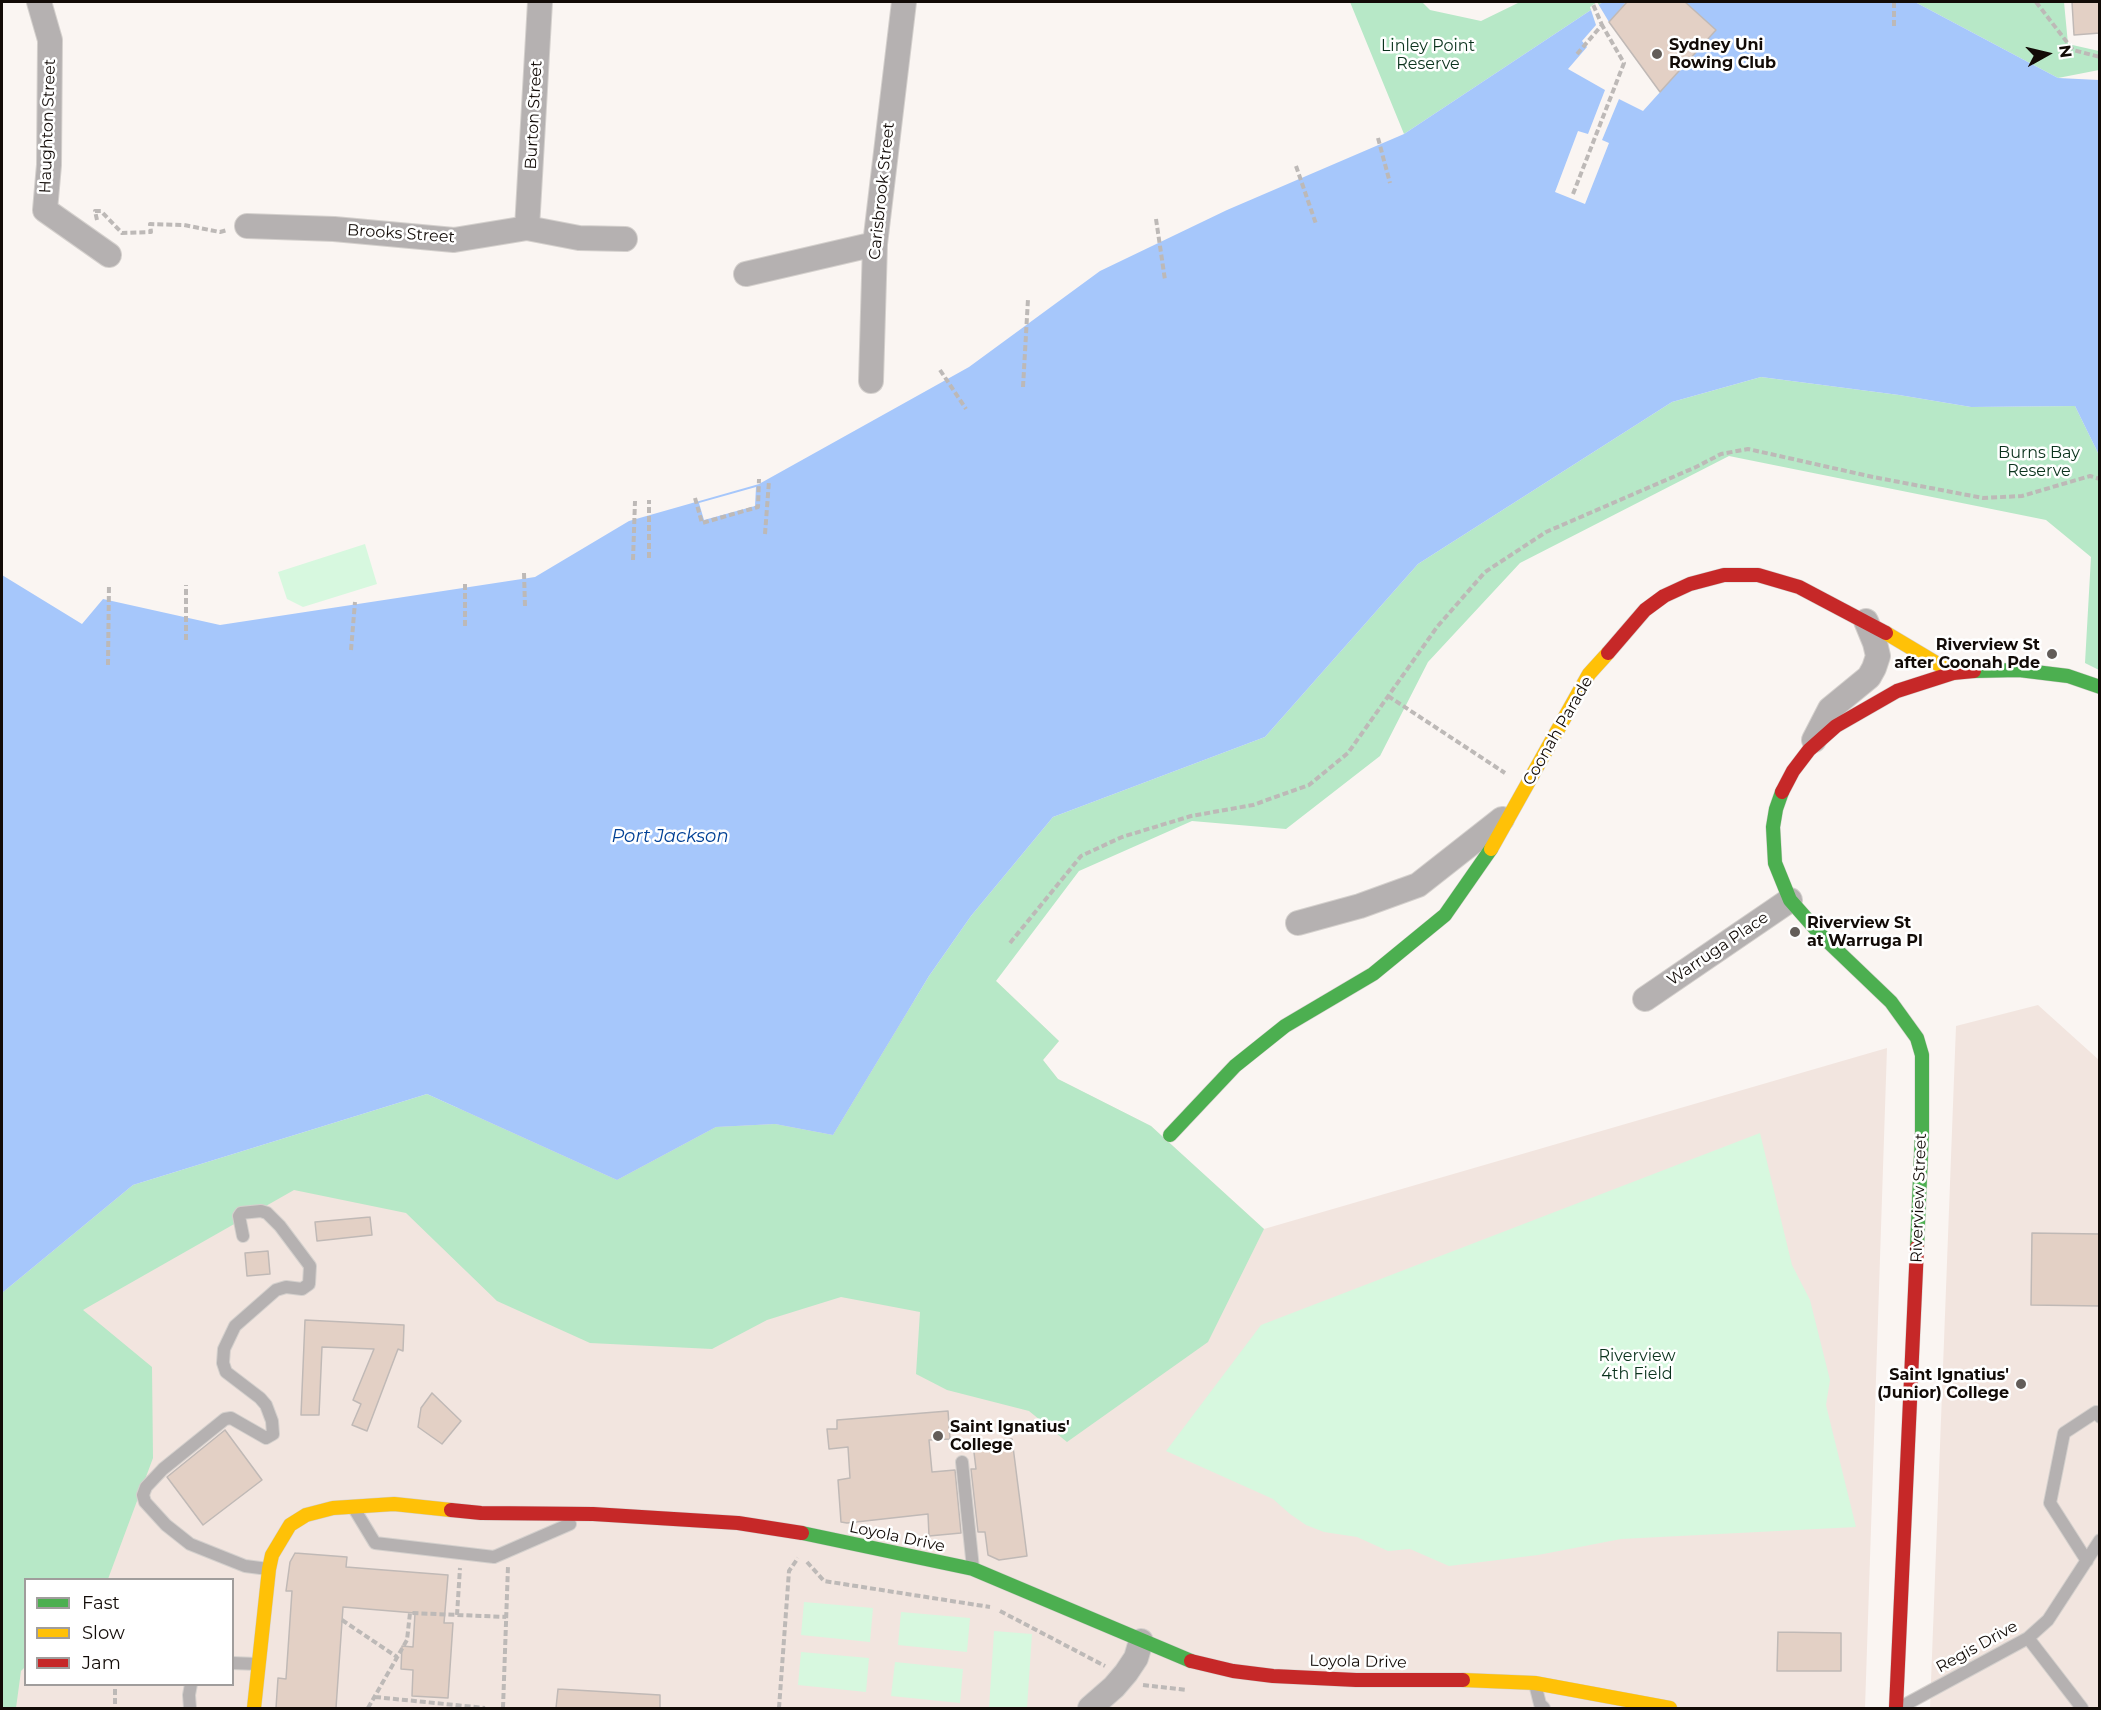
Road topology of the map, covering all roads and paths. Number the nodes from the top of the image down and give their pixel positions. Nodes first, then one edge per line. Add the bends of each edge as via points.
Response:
1 (39, 2) edge
2 (540, 2) edge
3 (904, 2) edge
4 (1592, 2) edge
5 (1894, 2) edge
6 (2036, 2) edge
7 (1603, 26) junction
8 (1894, 29) dead end
9 (1577, 54) dead end
10 (2100, 57) edge
11 (1378, 138) dead end
12 (1296, 166) dead end
13 (1390, 183) dead end
14 (1573, 194) dead end
15 (1156, 219) dead end
16 (1316, 224) dead end
17 (247, 226) joint
18 (527, 228) junction
19 (87, 239) junction
20 (625, 239) dead end
21 (875, 244) junction
22 (109, 255) dead end
23 (746, 274) dead end
24 (1165, 279) dead end
25 (1028, 299) dead end
26 (940, 370) dead end
27 (871, 381) dead end
28 (1023, 387) dead end
29 (966, 410) dead end
30 (759, 479) dead end
31 (2100, 479) edge
32 (769, 481) dead end
33 (695, 498) dead end
34 (649, 500) dead end
35 (635, 501) dead end
36 (765, 534) dead end
37 (649, 558) dead end
38 (633, 560) dead end
39 (524, 573) dead end
40 (465, 581) dead end
41 (109, 584) dead end
42 (186, 585) dead end
43 (355, 602) dead end
44 (525, 606) dead end
45 (1866, 621) junction
46 (465, 626) dead end
47 (186, 640) dead end
48 (351, 650) dead end
49 (108, 665) dead end
50 (1953, 673) junction
51 (2100, 687) edge
52 (1388, 696) junction
53 (1809, 750) junction
54 (1513, 778) dead end
55 (1511, 812) junction
56 (1790, 900) junction
57 (1298, 923) dead end
58 (1010, 943) dead end
59 (1645, 999) dead end
60 (1170, 1135) dead end
61 (243, 1236) dead end
62 (2100, 1417) edge
63 (962, 1462) dead end
64 (353, 1506) junction
65 (593, 1514) junction
66 (2100, 1540) edge
67 (509, 1550) junction
68 (789, 1553) dead end
69 (801, 1554) junction
70 (460, 1561) dead end
71 (2087, 1561) junction
72 (499, 1564) dead end
73 (508, 1565) junction
74 (269, 1569) junction
75 (973, 1569) junction
76 (457, 1615) junction
77 (506, 1617) junction
78 (342, 1620) dead end
79 (2028, 1638) junction
80 (1142, 1641) junction
81 (397, 1656) junction
82 (234, 1663) edge
83 (259, 1664) junction
84 (1126, 1673) junction
85 (1535, 1683) junction
86 (191, 1686) edge
87 (115, 1689) dead end
88 (1191, 1690) dead end
89 (375, 1697) junction
90 (1609, 1703) edge
91 (115, 1708) edge
92 (190, 1708) edge
93 (254, 1708) edge
94 (368, 1708) edge
95 (485, 1708) edge
96 (503, 1708) edge
97 (779, 1708) edge
98 (1090, 1708) edge
99 (1544, 1708) edge
100 (1670, 1708) edge
101 (1897, 1708) edge
102 (2082, 1708) edge

1 - 19 street, Haughton Street via 50,40 45,210
2 - 18 street, Burton Street
3 - 21 street, Carisbrook Street
4 - 7 path
5 - 8 path
6 - 10 path via 2073,50
7 - 9 path
7 - 14 path via 1624,63
11 - 13 path
12 - 16 path
15 - 24 path
17 - 18 street, Brooks Street via 454,240
17 - 19 path via 220,231 150,224 151,232 122,233 101,211 95,211 97,221
18 - 20 street, Brooks Street via 579,238
19 - 22 street, Haughton Street
21 - 23 street
21 - 27 street, Carisbrook Street
25 - 28 path
26 - 29 path
30 - 33 path via 758,507 702,523
31 - 52 path via 2090,476 2022,496 1983,498 1748,449 1720,454 1546,532 1485,572 1437,627
32 - 36 path
34 - 37 path
35 - 38 path
39 - 44 path
40 - 46 path
41 - 49 path
42 - 47 path
43 - 48 path
45 - 50 street, Coonah Parade
45 - 53 street, Riverview Street via 1878,656 1874,668 1869,677 1830,709
45 - 55 street, Coonah Parade via 1799,587 1758,575 1724,575 1664,596 1645,610 1589,674
50 - 51 street, Riverview Street via 2019,670 2068,676
50 - 53 street, Riverview Street via 1880,700 1836,726
52 - 54 path
52 - 58 path via 1348,753 1309,785 1253,805 1191,816 1122,837 1081,856
53 - 56 street, Riverview Street via 1783,789 1773,827 1775,863
55 - 57 street, Coonah Parade via 1419,885
55 - 60 street, Coonah Parade via 1487,856 1445,915 1373,974 1285,1026 1235,1066
56 - 59 street, Warruga Place
56 - 101 street, Riverview Street via 1891,1002 1917,1038 1922,1055 1922,1144
61 - 74 lane via 241,1213 267,1213 310,1266 309,1284 303,1289 276,1290 235,1326 224,1349 226,1371 260,1398 269,1412 273,1434 266,1438 231,1418 225,1419 163,1469 143,1495 166,1525 190,1544 245,1566
62 - 71 lane via 2096,1412 2064,1433 2050,1503
63 - 75 lane
64 - 65 street, Loyola Drive via 394,1504 481,1513
64 - 67 lane via 375,1543 494,1557
64 - 74 street, Loyola Drive via 306,1515 290,1525 272,1555
65 - 67 lane
65 - 75 street, Loyola Drive via 738,1523
66 - 71 lane, Regis Drive
67 - 73 path
68 - 69 path
69 - 84 path via 824,1581 992,1607 1098,1664
69 - 97 path via 789,1571
70 - 76 path
71 - 79 lane, Regis Drive via 2048,1620
72 - 73 path
73 - 77 path
74 - 83 street, Loyola Drive
75 - 80 street, Loyola Drive
76 - 77 path
76 - 81 path via 410,1613 407,1640
77 - 96 path
78 - 81 path
79 - 101 lane, Regis Drive
79 - 102 lane
80 - 84 street
80 - 85 street, Loyola Drive via 1190,1661 1274,1676
81 - 89 path
82 - 83 lane
83 - 93 street, Loyola Drive
84 - 88 path via 1144,1685
84 - 98 street
85 - 90 street, Loyola Drive
85 - 99 lane
86 - 92 lane
87 - 91 path
89 - 94 path
89 - 95 path
90 - 100 street, Loyola Drive

